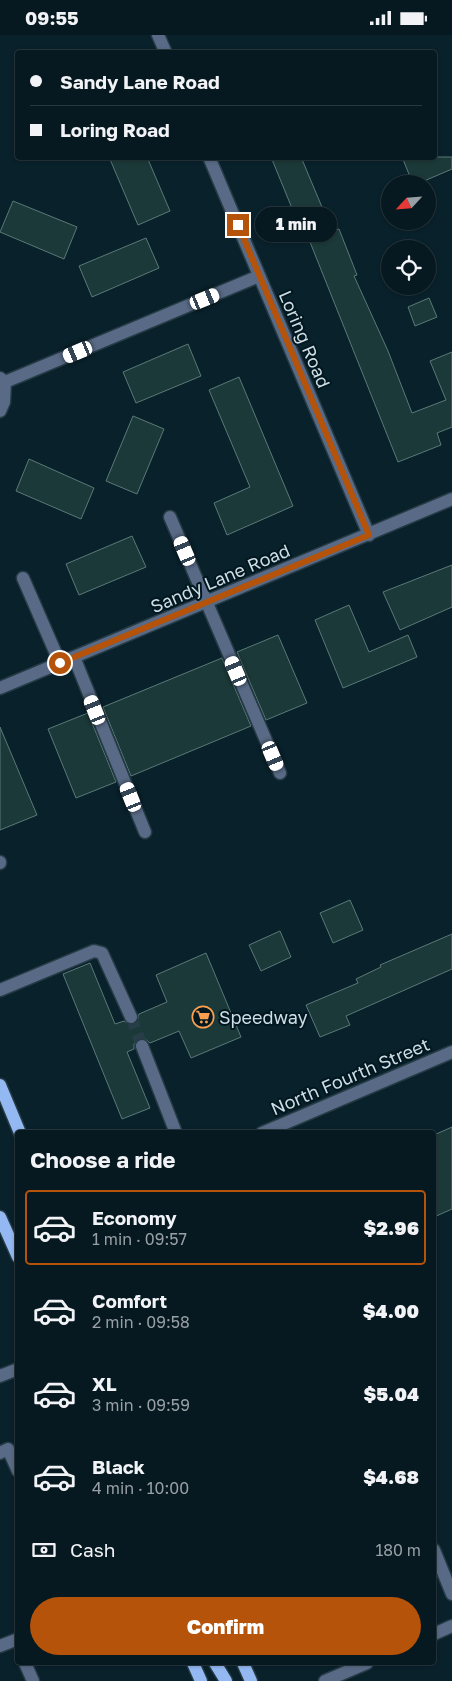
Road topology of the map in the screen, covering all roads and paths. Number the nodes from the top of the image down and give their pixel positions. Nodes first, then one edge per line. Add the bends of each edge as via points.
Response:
1 (158, 35) edge
2 (165, 50) edge
3 (210, 160) edge
4 (259, 276) junction
5 (3, 380) edge
6 (0, 411) edge
7 (452, 499) edge
8 (170, 517) dead end
9 (369, 535) junction
10 (23, 578) dead end
11 (207, 602) junction
12 (74, 657) junction
13 (60, 663) junction
14 (0, 688) edge
15 (280, 773) dead end
16 (145, 832) dead end
17 (0, 991) edge
18 (131, 1017) tunnel mouth
19 (142, 1046) tunnel mouth
20 (452, 1052) edge
21 (0, 1085) edge
22 (19, 1130) edge
23 (175, 1130) edge
24 (271, 1130) edge
25 (0, 1217) edge
26 (14, 1238) edge
27 (15, 1370) edge
28 (0, 1376) edge
29 (0, 1453) edge
30 (15, 1464) edge
31 (438, 1571) edge
32 (452, 1594) edge
33 (452, 1626) edge
34 (436, 1633) edge
35 (15, 1642) edge
36 (0, 1646) edge
37 (26, 1665) edge
38 (194, 1665) edge
39 (216, 1665) edge
40 (244, 1665) edge
41 (351, 1666) edge
42 (33, 1681) edge
43 (201, 1681) edge
44 (226, 1681) edge
45 (251, 1681) edge
46 (325, 1681) edge

1 - 2 street
3 - 4 street, Loring Road
4 - 5 street
4 - 9 street, Loring Road
5 - 6 street via 4,402
7 - 9 street, Sandy Lane Road
8 - 11 street
9 - 11 street, Sandy Lane Road
10 - 13 street
11 - 12 street, Sandy Lane Road
11 - 15 street
12 - 13 street, Sandy Lane Road
12 - 16 street
13 - 14 street, Sandy Lane Road
17 - 18 street via 94,951 102,953
19 - 23 street
20 - 24 street, North Fourth Street
21 - 22 main road
25 - 26 main road
27 - 28 street
29 - 30 street via 8,1449
31 - 32 street
33 - 34 street
35 - 36 street
37 - 42 street
38 - 43 main road
39 - 44 main road
40 - 45 main road
41 - 46 street

